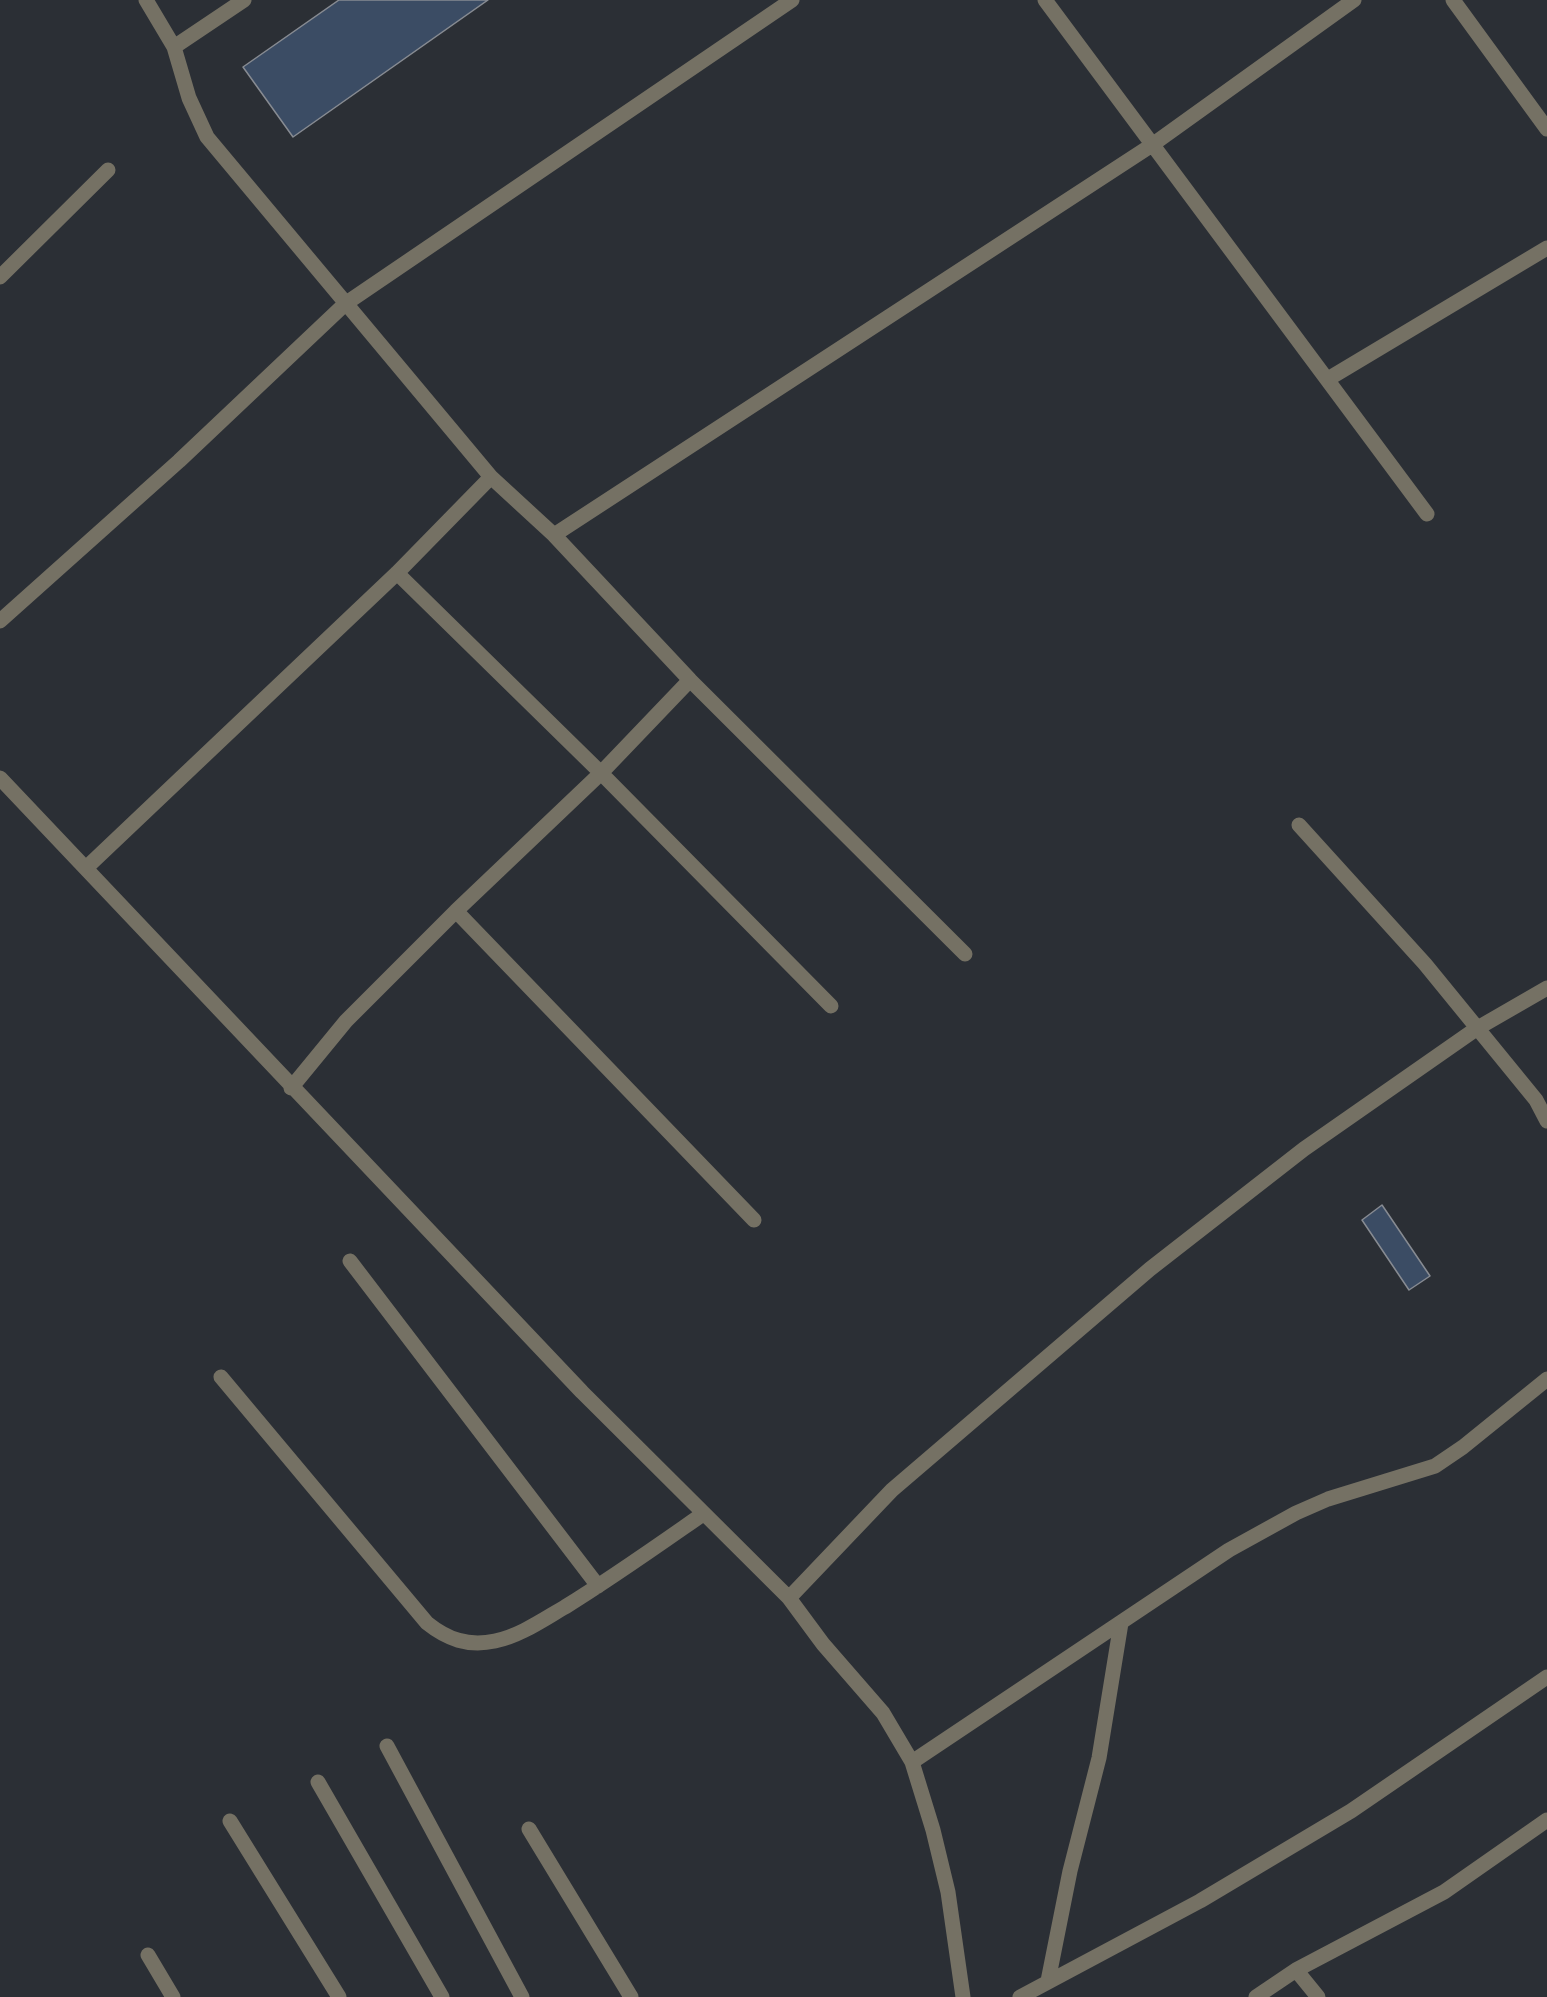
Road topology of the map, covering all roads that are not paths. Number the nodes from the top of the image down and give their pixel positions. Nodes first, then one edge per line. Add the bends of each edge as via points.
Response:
1 (146, 0) edge
2 (244, 0) edge
3 (792, 0) edge
4 (1045, 0) edge
5 (1354, 0) edge
6 (1453, 0) edge
7 (174, 47) junction
8 (1547, 129) edge
9 (1152, 145) junction
10 (108, 170) dead end
11 (1547, 248) edge
12 (0, 277) edge
13 (345, 304) junction
14 (1328, 379) junction
15 (490, 477) junction
16 (1427, 514) dead end
17 (554, 535) junction
18 (397, 573) junction
19 (0, 621) edge
20 (690, 680) junction
21 (601, 773) junction
22 (0, 778) edge
23 (1299, 825) dead end
24 (86, 868) junction
25 (456, 911) junction
26 (965, 954) dead end
27 (1547, 988) edge
28 (831, 1006) dead end
29 (1476, 1029) junction
30 (291, 1088) junction
31 (1547, 1121) edge
32 (754, 1220) dead end
33 (350, 1260) dead end
34 (221, 1377) dead end
35 (1547, 1379) edge
36 (703, 1514) junction
37 (598, 1586) junction
38 (789, 1598) junction
39 (1121, 1623) junction
40 (1547, 1677) edge
41 (387, 1746) dead end
42 (912, 1762) junction
43 (318, 1782) dead end
44 (1547, 1820) edge
45 (230, 1821) dead end
46 (529, 1829) dead end
47 (148, 1955) dead end
48 (1296, 1970) junction
49 (1048, 1981) junction
50 (173, 1997) edge
51 (339, 1997) edge
52 (442, 1997) edge
53 (522, 1997) edge
54 (631, 1997) edge
55 (963, 1997) edge
56 (1020, 1997) edge
57 (1256, 1997) edge
58 (1318, 1997) edge

1 - 7 street
2 - 7 street
3 - 13 street
4 - 9 street
5 - 9 street
6 - 8 street
7 - 13 street via 189,98 207,137
9 - 14 street
9 - 17 street
10 - 12 street
11 - 14 street
13 - 15 street
13 - 19 street via 179,461
14 - 16 street
15 - 17 street
15 - 18 street
17 - 20 street
18 - 21 street
18 - 24 street
20 - 21 street
20 - 26 street
21 - 25 street
21 - 28 street
22 - 24 street
23 - 29 street via 1425,964
24 - 30 street
25 - 30 street via 346,1022
25 - 32 street
27 - 29 street
29 - 31 street via 1536,1101
29 - 38 street via 1304,1149 1150,1269 892,1490
30 - 36 street
33 - 37 street
34 - 37 street via 427,1623 445,1637 471,1643 496,1641 537,1624
35 - 39 street via 1435,1466 1328,1499 1296,1513 1229,1550
36 - 37 street
36 - 38 street
38 - 42 street via 883,1713
39 - 42 street
39 - 49 street via 1099,1758 1070,1871
40 - 49 street via 1351,1811 1200,1901
41 - 53 street
42 - 55 street via 948,1893
43 - 52 street
44 - 48 street via 1444,1892
45 - 51 street
46 - 54 street
47 - 50 street
48 - 57 street
48 - 58 street
49 - 56 street

